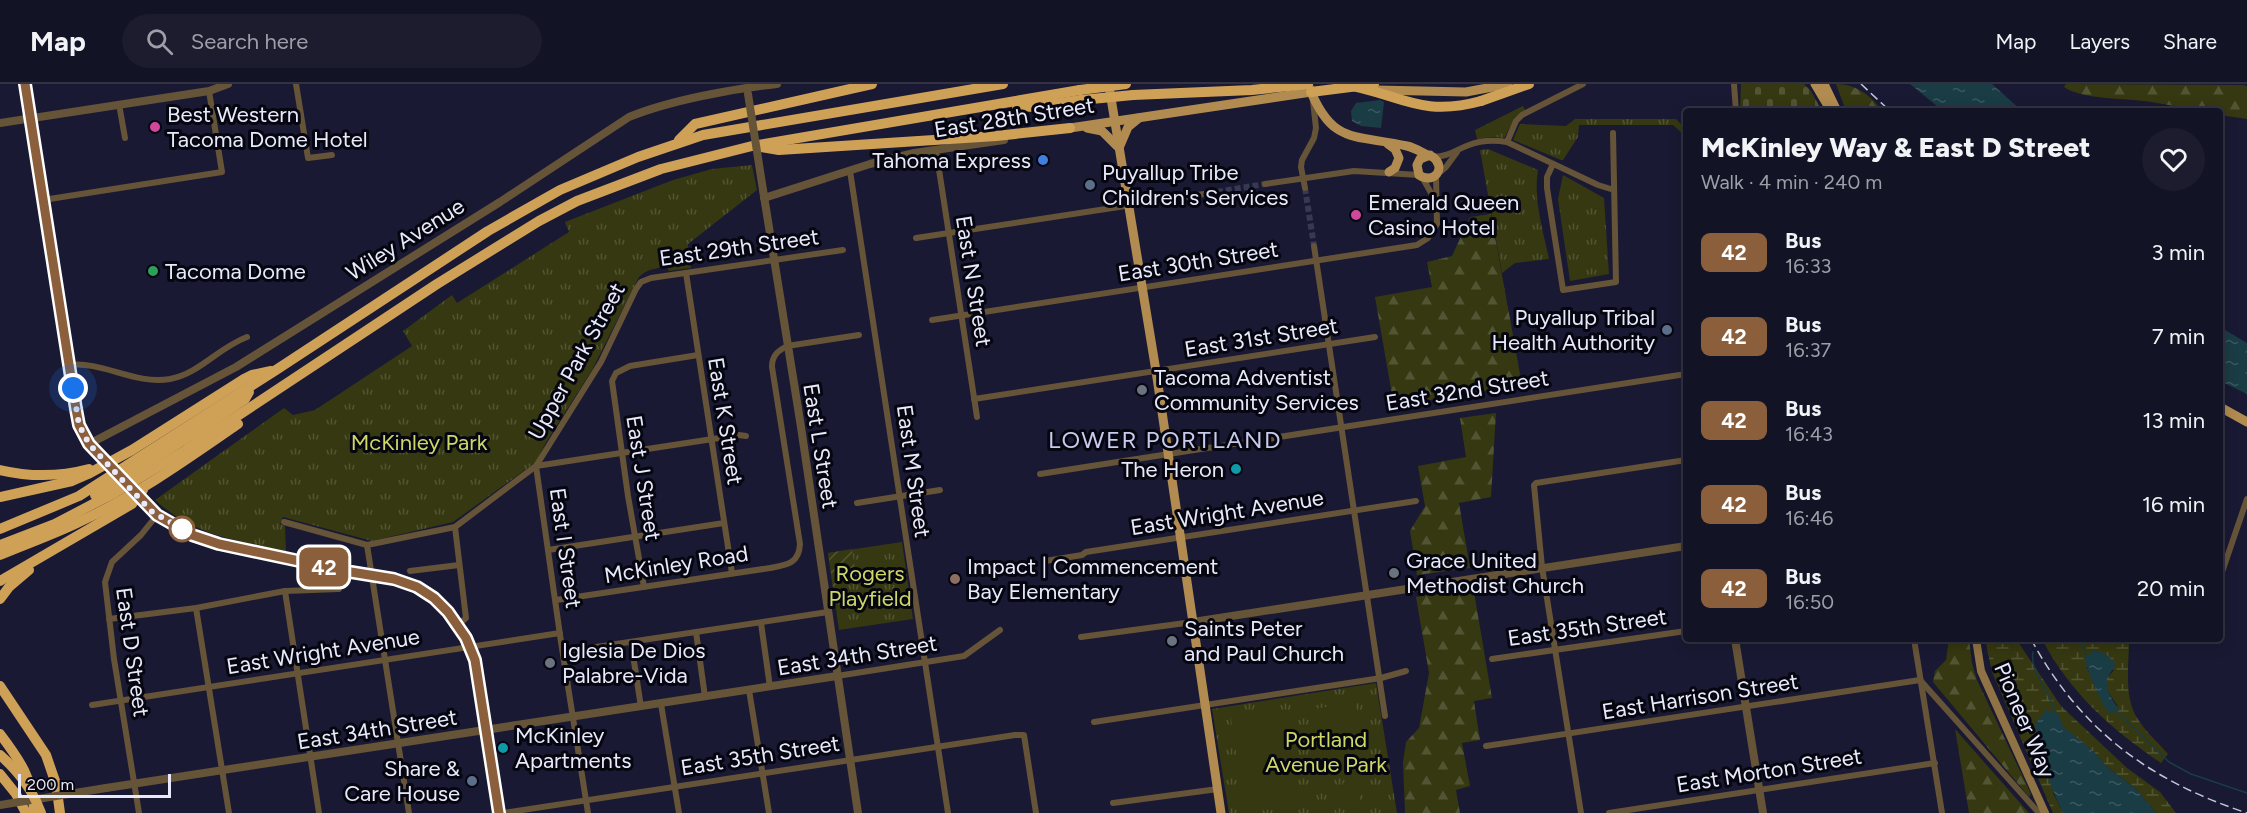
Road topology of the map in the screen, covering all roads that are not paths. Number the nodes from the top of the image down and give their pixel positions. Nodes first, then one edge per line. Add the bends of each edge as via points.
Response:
1 (25, 84) edge
2 (228, 84) edge
3 (296, 84) edge
4 (777, 84) edge
5 (872, 84) edge
6 (1003, 84) edge
7 (1109, 84) edge
8 (1126, 84) edge
9 (1342, 84) edge
10 (1374, 84) edge
11 (1508, 84) edge
12 (1529, 84) edge
13 (1583, 84) edge
14 (1734, 84) edge
15 (1815, 84) edge
16 (1824, 84) edge
17 (1309, 86) edge
18 (747, 89) edge
19 (209, 91) junction
20 (1081, 95) junction
21 (119, 104) junction
22 (1736, 108) edge
23 (1829, 108) edge
24 (1836, 108) edge
25 (1141, 117) junction
26 (31, 118) junction
27 (1115, 121) junction
28 (0, 123) edge
29 (1074, 127) junction
30 (1614, 133) dead end
31 (125, 138) dead end
32 (1383, 142) junction
33 (1507, 142) junction
34 (676, 143) junction
35 (1399, 145) junction
36 (752, 146) junction
37 (1118, 149) junction
38 (936, 150) junction
39 (1457, 152) junction
40 (332, 154) dead end
41 (1431, 156) junction
42 (1417, 164) junction
43 (1553, 164) junction
44 (850, 171) junction
45 (1389, 172) junction
46 (1438, 174) junction
47 (1303, 175) junction
48 (1421, 176) junction
49 (1265, 184) tunnel mouth
50 (1305, 188) tunnel mouth
51 (1614, 190) junction
52 (1217, 192) tunnel mouth
53 (764, 194) junction
54 (43, 200) junction
55 (1436, 201) junction
56 (1128, 206) junction
57 (949, 233) junction
58 (916, 238) dead end
59 (1314, 246) tunnel mouth
60 (843, 250) dead end
61 (773, 260) junction
62 (1316, 261) junction
63 (686, 273) junction
64 (641, 282) joint
65 (437, 284) junction
66 (1142, 288) junction
67 (962, 315) junction
68 (932, 320) dead end
69 (859, 335) dead end
70 (247, 337) dead end
71 (1375, 337) dead end
72 (1330, 344) junction
73 (788, 346) junction
74 (698, 356) junction
75 (69, 365) junction
76 (276, 370) junction
77 (1156, 371) junction
78 (1683, 374) edge
79 (254, 385) junction
80 (974, 399) junction
81 (2223, 409) edge
82 (977, 417) dead end
83 (2247, 422) edge
84 (1342, 428) junction
85 (746, 436) dead end
86 (711, 440) junction
87 (92, 447) junction
88 (622, 453) junction
89 (1168, 454) junction
90 (117, 458) junction
91 (1683, 460) edge
92 (537, 466) junction
93 (0, 468) edge
94 (1041, 474) dead end
95 (147, 484) junction
96 (940, 490) dead end
97 (900, 496) junction
98 (0, 497) edge
99 (2247, 499) edge
100 (1416, 501) dead end
101 (857, 502) dead end
102 (1355, 511) junction
103 (154, 513) junction
104 (108, 519) junction
105 (284, 522) dead end
106 (724, 523) junction
107 (455, 526) junction
108 (0, 529) edge
109 (635, 537) junction
110 (0, 538) edge
111 (1180, 538) junction
112 (0, 545) edge
113 (367, 545) junction
114 (1683, 546) edge
115 (548, 550) junction
116 (0, 555) edge
117 (1045, 561) dead end
118 (459, 565) junction
119 (1542, 567) junction
120 (2223, 569) edge
121 (410, 571) dead end
122 (732, 573) junction
123 (371, 575) junction
124 (0, 581) edge
125 (644, 587) junction
126 (339, 589) dead end
127 (285, 591) junction
128 (1368, 594) junction
129 (0, 599) edge
130 (556, 600) junction
131 (196, 608) junction
132 (828, 612) junction
133 (109, 619) junction
134 (1193, 622) junction
135 (761, 623) junction
136 (458, 625) junction
137 (1000, 630) dead end
138 (1683, 631) edge
139 (696, 632) junction
140 (560, 633) junction
141 (1082, 638) dead end
142 (632, 642) junction
143 (1735, 642) edge
144 (1914, 642) edge
145 (1976, 642) edge
146 (470, 647) junction
147 (1555, 651) junction
148 (563, 652) junction
149 (1492, 659) dead end
150 (384, 660) junction
151 (925, 662) junction
152 (1406, 671) dead end
153 (297, 673) junction
154 (837, 676) junction
155 (1381, 678) junction
156 (1920, 680) junction
157 (0, 686) edge
158 (210, 687) junction
159 (770, 687) junction
160 (749, 690) junction
161 (705, 697) junction
162 (121, 701) junction
163 (661, 704) junction
164 (92, 705) dead end
165 (1205, 705) junction
166 (641, 707) junction
167 (1745, 707) junction
168 (574, 716) junction
169 (1385, 716) dead end
170 (1094, 722) dead end
171 (486, 731) junction
172 (0, 734) edge
173 (1568, 734) junction
174 (398, 744) junction
175 (937, 746) junction
176 (1486, 746) dead end
177 (0, 747) edge
178 (0, 755) edge
179 (310, 758) junction
180 (850, 759) junction
181 (1935, 763) junction
182 (222, 771) junction
183 (762, 772) junction
184 (0, 774) edge
185 (134, 784) junction
186 (675, 786) junction
187 (1218, 789) junction
188 (1759, 790) junction
189 (586, 800) junction
190 (1113, 803) dead end
191 (0, 805) edge
192 (27, 813) edge
193 (34, 813) edge
194 (41, 813) edge
195 (60, 813) edge
196 (139, 813) edge
197 (229, 813) edge
198 (319, 813) edge
199 (409, 813) edge
200 (501, 813) edge
201 (588, 813) edge
202 (679, 813) edge
203 (769, 813) edge
204 (858, 813) edge
205 (948, 813) edge
206 (1036, 813) edge
207 (1221, 813) edge
208 (1581, 813) edge
209 (1609, 813) edge
210 (1763, 813) edge
211 (1942, 813) edge
212 (2039, 813) edge
213 (2045, 813) edge

1 - 26 street
2 - 19 street
3 - 40 street via 308,158
4 - 18 street, Wiley Avenue
5 - 34 highway via 695,124
6 - 34 highway via 730,129
7 - 27 main road
8 - 20 highway, bridge
9 - 12 highway, bridge via 1429,107 1481,101
10 - 17 highway
11 - 17 main road, East 28th Street via 1466,92
13 - 33 street via 1522,115
14 - 22 street
15 - 23 main road
16 - 24 main road
17 - 20 highway, bridge
17 - 25 main road, East 28th Street
17 - 32 main road via 1323,116 1338,131
17 - 47 street via 1316,128 1305,155
18 - 53 street, East L Street, bridge
18 - 87 street, Wiley Avenue via 629,117 236,368
19 - 21 street
19 - 54 street via 222,172
20 - 36 highway via 910,118
21 - 26 street
21 - 31 street
25 - 27 main road, East 28th Street
25 - 37 main road via 1128,127
26 - 28 street
26 - 54 street
27 - 29 main road, East 28th Street
27 - 37 main road
29 - 36 highway via 779,150
29 - 37 main road via 1102,131
29 - 38 street, East 28th Street
30 - 51 street
32 - 35 main road
32 - 45 main road via 1399,156 1398,164
33 - 39 street via 1480,142
33 - 43 street
34 - 76 highway via 523,209
35 - 41 main road
35 - 42 main road
36 - 65 highway via 661,169 577,201
37 - 56 main road
38 - 44 street, East 28th Street
38 - 57 street, East N Street
39 - 41 street
39 - 46 street
41 - 42 main road via 1423,157
41 - 46 main road via 1439,162
42 - 45 street
42 - 48 main road
43 - 51 street
43 - 51 street via 1546,177 1563,290 1616,282
44 - 53 street, East 28th Street
44 - 97 street, East M Street
45 - 47 street
45 - 48 street
46 - 48 main road via 1430,179
46 - 55 street, East 30th Street
47 - 49 street
47 - 50 street
48 - 55 street
52 - 56 street
53 - 61 street, East L Street
54 - 75 street
55 - 62 street, East 30th Street via 1437,224 1418,245
56 - 57 street
56 - 66 main road
57 - 58 street
57 - 67 street, East N Street
59 - 62 street
60 - 61 street, East 29th Street
61 - 63 street, East 29th Street
61 - 73 street, East L Street
62 - 66 street, East 30th Street
62 - 72 street
63 - 64 street, East 29th Street
63 - 74 street, East K Street
64 - 92 street, Upper Park Street via 601,362
65 - 95 highway
65 - 112 highway via 116,492 55,524
66 - 67 street, East 30th Street
66 - 77 main road
67 - 68 street, East 30th Street
67 - 80 street, East N Street
69 - 73 street
70 - 75 street via 227,346 198,368 166,379
71 - 72 street, East 31st Street
72 - 77 street, East 31st Street
72 - 84 street
73 - 122 street, McKinley Road via 775,355 772,367 800,544 798,556 788,564
73 - 132 street, East L Street
74 - 86 street, East K Street
74 - 88 street, East J Street via 630,366 614,375 612,387
75 - 87 street via 79,425
76 - 79 highway
76 - 90 highway via 244,379
77 - 80 street, East 31st Street
77 - 89 main road
78 - 84 street, East 32nd Street
79 - 108 highway via 79,496
79 - 110 highway via 245,399 102,492
80 - 82 street, East N Street
81 - 83 main road
84 - 89 street, East 32nd Street
84 - 102 street
85 - 86 street
86 - 88 street
86 - 106 street, East K Street
87 - 103 street, bridge
88 - 92 street
88 - 109 street, East J Street
89 - 94 street, East 32nd Street
89 - 111 main road
90 - 93 highway via 80,471 41,475
90 - 98 highway via 72,481
91 - 119 street via 1536,483
92 - 107 street, Upper Park Street
92 - 115 street, East I Street
95 - 104 highway via 132,504
95 - 116 highway via 77,523
96 - 97 street
97 - 101 street
97 - 151 street, East M Street
99 - 120 street
100 - 102 street, East Wright Avenue
102 - 111 street, East Wright Avenue
102 - 128 street
103 - 123 street via 192,535 219,544
103 - 133 street, East D Street via 108,568 105,582
104 - 124 highway
104 - 129 highway via 25,573
105 - 113 street, Upper Park Street
106 - 109 street
106 - 122 street, East K Street
107 - 113 street, Upper Park Street
107 - 118 street
109 - 115 street
109 - 125 street, East J Street
111 - 117 street, East Wright Avenue
111 - 134 main road
113 - 123 street
114 - 119 street
115 - 130 street, East I Street
118 - 121 street
118 - 136 street via 466,618
119 - 128 street
119 - 147 street
122 - 125 street, McKinley Road
123 - 136 street via 426,592
123 - 150 street
125 - 130 street, McKinley Road
126 - 127 street
127 - 131 street
127 - 153 street
128 - 134 street
128 - 155 street
130 - 140 street, East I Street
131 - 133 street
131 - 158 street
132 - 135 street
132 - 154 street, East L Street
133 - 162 street, East D Street
134 - 141 street
134 - 165 main road
135 - 139 street
135 - 159 street
136 - 146 street
137 - 151 street, East 34th Street via 964,656
138 - 147 street, East 35th Street
139 - 142 street
139 - 161 street
140 - 146 street, East Wright Avenue
140 - 148 street, East I Street
142 - 148 street
142 - 166 street
143 - 167 street
144 - 156 street
145 - 213 main road, Pioneer Way via 1981,671
146 - 150 street, East Wright Avenue
146 - 171 street
147 - 149 street, East 35th Street
147 - 173 street
148 - 168 street, East I Street
150 - 153 street, East Wright Avenue
150 - 174 street
151 - 154 street, East 34th Street
151 - 175 street, East M Street
152 - 155 street
153 - 158 street, East Wright Avenue
153 - 179 street
154 - 159 street, East 34th Street
154 - 180 street, East L Street
155 - 165 street
155 - 169 street
156 - 167 street, East Harrison Street
156 - 181 street
156 - 212 street
157 - 195 highway via 46,755
158 - 162 street, East Wright Avenue
158 - 182 street
159 - 160 street, East 34th Street
160 - 161 street, East 34th Street
160 - 183 street
161 - 163 street, East 34th Street
162 - 164 street, East Wright Avenue
162 - 185 street, East D Street
163 - 166 street, East 34th Street
163 - 186 street
165 - 170 street
165 - 187 main road
166 - 168 street, East 34th Street
167 - 173 street, East Harrison Street
167 - 188 street
168 - 171 street, East 34th Street
168 - 189 street, East I Street
171 - 174 street, East 34th Street
171 - 200 street
172 - 193 highway via 26,771
173 - 176 street, East Harrison Street
173 - 208 street
174 - 179 street, East 34th Street
174 - 199 street
175 - 180 street, East 35th Street
175 - 205 street, East M Street
175 - 206 street, East 35th Street via 1024,735
177 - 192 highway via 23,784
178 - 194 highway, bridge via 28,786
179 - 182 street, East 34th Street
179 - 198 street
180 - 183 street, East 35th Street
180 - 204 street, East L Street
181 - 188 street, East Morton Street
181 - 211 street
182 - 185 street, East 34th Street
182 - 197 street
183 - 186 street, East 35th Street
183 - 203 street
184 - 192 highway
185 - 191 street, East 34th Street, bridge
185 - 196 street, East D Street
186 - 189 street, East 35th Street
186 - 202 street
187 - 190 street
187 - 207 main road
188 - 209 street, East Morton Street
188 - 210 street
189 - 200 street, East 35th Street
189 - 201 street, East I Street

